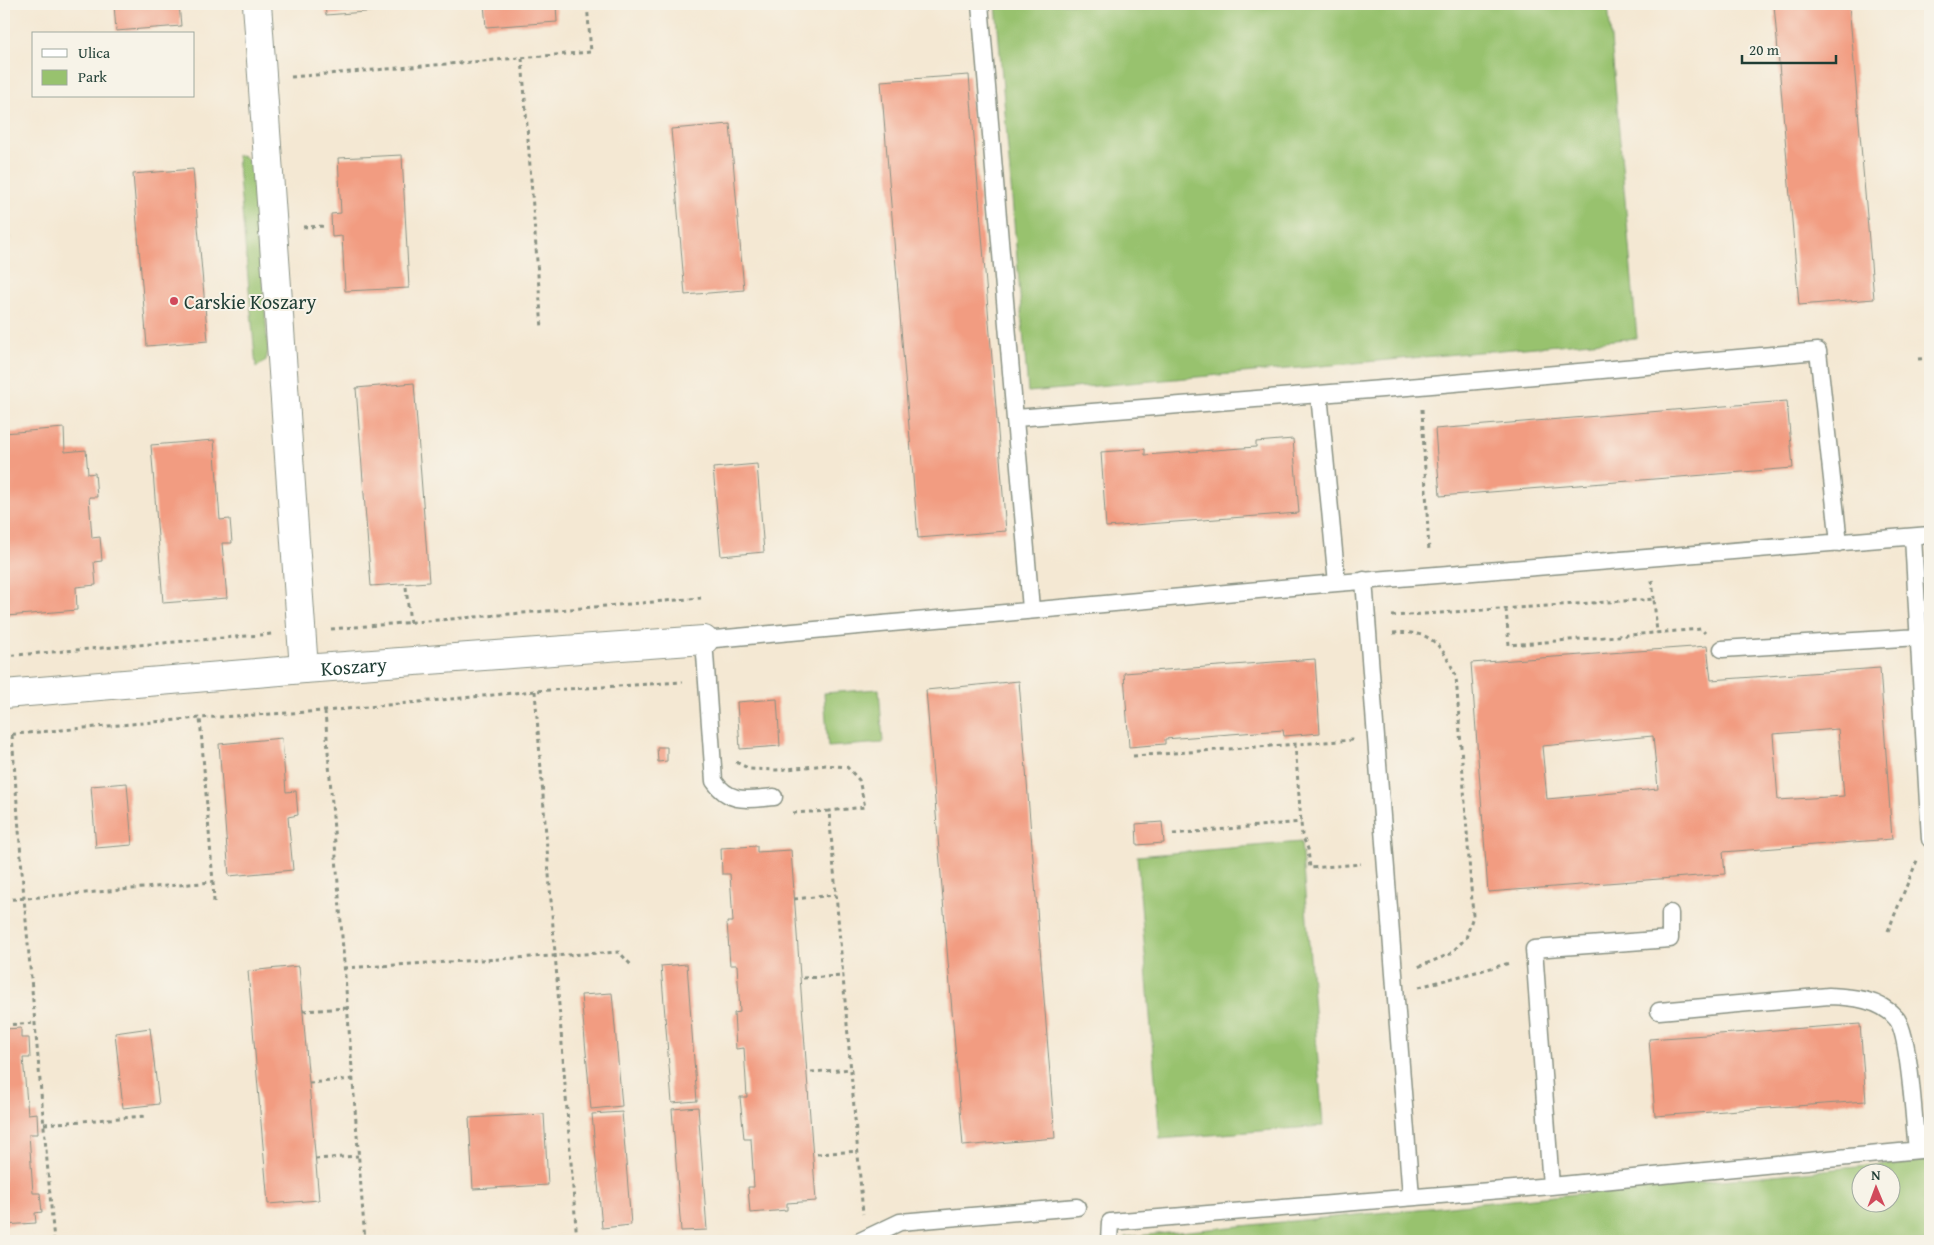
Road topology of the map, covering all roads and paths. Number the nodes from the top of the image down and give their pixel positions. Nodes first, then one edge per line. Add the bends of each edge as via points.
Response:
1 (257, 4) edge
2 (587, 4) edge
3 (980, 4) edge
4 (522, 58) junction
5 (288, 77) dead end
6 (326, 226) dead end
7 (299, 228) dead end
8 (4, 238) edge
9 (12, 238) dead end
10 (542, 329) dead end
11 (1930, 358) edge
12 (1918, 359) dead end
13 (1420, 386) junction
14 (1318, 394) junction
15 (1016, 418) junction
16 (1930, 536) edge
17 (1913, 537) junction
18 (1839, 544) junction
19 (1430, 576) junction
20 (1364, 580) junction
21 (1337, 582) junction
22 (406, 587) dead end
23 (701, 598) dead end
24 (1031, 609) junction
25 (1506, 609) junction
26 (1389, 610) dead end
27 (410, 623) junction
28 (301, 631) junction
29 (1657, 633) junction
30 (1368, 635) junction
31 (1919, 637) junction
32 (704, 640) junction
33 (1722, 649) joint
34 (4, 656) edge
35 (304, 669) junction
36 (706, 680) junction
37 (536, 690) junction
38 (4, 694) edge
39 (325, 711) junction
40 (200, 718) junction
41 (4, 735) edge
42 (12, 735) junction
43 (1376, 738) junction
44 (1295, 744) junction
45 (733, 754) dead end
46 (1133, 756) dead end
47 (774, 797) dead end
48 (829, 811) junction
49 (786, 814) dead end
50 (1301, 822) junction
51 (1930, 830) edge
52 (1173, 834) dead end
53 (1930, 839) edge
54 (1386, 862) junction
55 (213, 882) junction
56 (836, 895) junction
57 (24, 898) junction
58 (794, 899) dead end
59 (4, 900) edge
60 (214, 902) dead end
61 (1670, 912) dead end
62 (1888, 931) dead end
63 (556, 956) junction
64 (1535, 957) junction
65 (632, 966) dead end
66 (344, 968) junction
67 (1393, 975) junction
68 (843, 976) junction
69 (803, 978) dead end
70 (1395, 993) junction
71 (347, 1008) junction
72 (303, 1011) dead end
73 (1660, 1011) dead end
74 (34, 1023) junction
75 (4, 1025) edge
76 (852, 1069) junction
77 (811, 1072) dead end
78 (353, 1079) junction
79 (309, 1083) dead end
80 (146, 1116) dead end
81 (44, 1124) junction
82 (1924, 1149) edge
83 (859, 1151) junction
84 (817, 1154) dead end
85 (358, 1156) junction
86 (315, 1159) dead end
87 (1551, 1186) junction
88 (1412, 1197) junction
89 (1076, 1207) dead end
90 (54, 1241) edge
91 (365, 1241) edge
92 (577, 1241) edge
93 (862, 1241) edge
94 (1110, 1241) edge

1 - 28 street
2 - 4 path via 591,52
3 - 15 lane
4 - 5 path
4 - 10 path
6 - 7 path
8 - 9 path
11 - 12 path
13 - 14 lane
13 - 18 lane via 1818,351
13 - 19 path
14 - 15 lane
14 - 21 lane
15 - 24 lane
16 - 17 lane
17 - 18 lane
17 - 31 lane
18 - 19 lane
19 - 20 lane
20 - 21 lane
20 - 30 lane
21 - 24 lane
22 - 27 path
23 - 27 path
24 - 32 lane
25 - 26 path via 1390,617
25 - 29 path via 1654,600
25 - 29 path via 1509,645
27 - 28 path
28 - 34 path
28 - 35 street
29 - 33 path via 1700,630
30 - 43 lane
30 - 67 path via 1402,633 1426,636 1445,652 1456,676 1473,916 1466,938 1450,954
31 - 33 lane
31 - 51 lane
32 - 35 street, Koszary
32 - 36 lane
35 - 38 street, Koszary
36 - 37 path
36 - 47 lane via 714,781 720,791 731,798
37 - 39 path
37 - 63 path
39 - 40 path
39 - 66 path
40 - 42 path
40 - 55 path
41 - 42 path
42 - 57 path
43 - 44 path
43 - 54 lane
44 - 46 path
44 - 50 path
45 - 48 path via 736,762 750,769 847,767 859,780 865,807
48 - 49 path
48 - 56 path
50 - 52 path
50 - 54 path via 1310,868
51 - 53 lane
51 - 62 path
54 - 67 lane
55 - 57 path
55 - 60 path
56 - 58 path
56 - 68 path
57 - 59 path
57 - 74 path
61 - 64 lane via 1670,939 1534,949
63 - 65 path via 619,952
63 - 66 path
63 - 92 path
64 - 70 path
64 - 87 lane
66 - 71 path
67 - 70 lane
68 - 69 path
68 - 76 path
70 - 88 lane
71 - 72 path
71 - 78 path
73 - 82 lane via 1829,996 1855,997 1879,1004 1897,1018 1905,1036
74 - 75 path
74 - 81 path
76 - 77 path
76 - 83 path
78 - 79 path
78 - 85 path
80 - 81 path
81 - 90 path
82 - 87 lane
83 - 84 path
83 - 93 path
85 - 86 path
85 - 91 path
87 - 88 lane
88 - 94 lane via 1110,1222
89 - 93 lane via 900,1222

